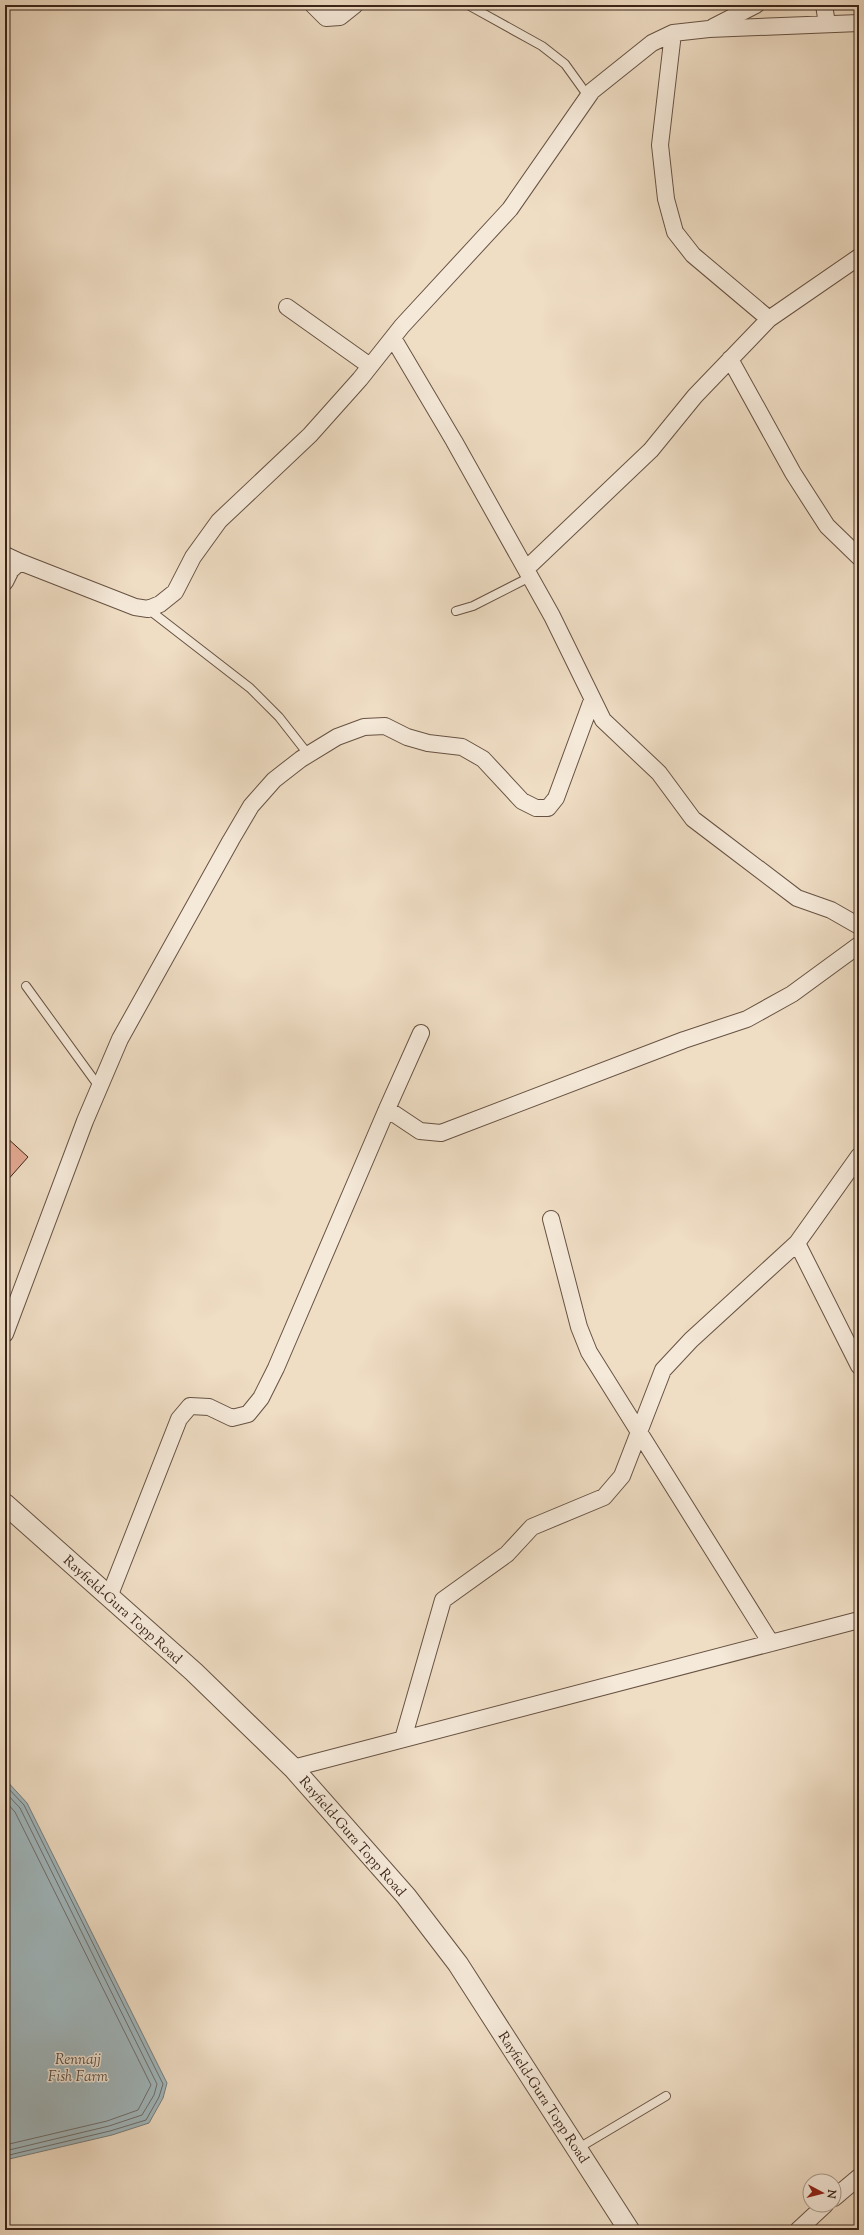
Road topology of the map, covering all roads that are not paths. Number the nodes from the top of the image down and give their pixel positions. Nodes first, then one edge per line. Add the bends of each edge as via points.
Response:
1 (314, 5) edge
2 (355, 5) edge
3 (468, 5) edge
4 (756, 5) edge
5 (824, 5) edge
6 (859, 23) edge
7 (827, 24) junction
8 (708, 29) junction
9 (673, 33) junction
10 (588, 96) junction
11 (859, 257) edge
12 (287, 307) dead end
13 (769, 319) junction
14 (393, 338) junction
15 (730, 359) junction
16 (370, 366) junction
17 (5, 555) edge
18 (859, 557) edge
19 (20, 562) junction
20 (528, 573) junction
21 (5, 582) edge
22 (148, 609) junction
23 (456, 611) dead end
24 (592, 700) junction
25 (308, 754) junction
26 (859, 926) edge
27 (859, 944) edge
28 (26, 986) dead end
29 (421, 1033) dead end
30 (100, 1088) junction
31 (387, 1109) junction
32 (859, 1156) edge
33 (551, 1219) dead end
34 (796, 1243) junction
35 (5, 1334) edge
36 (859, 1366) edge
37 (639, 1430) junction
38 (5, 1504) edge
39 (109, 1597) junction
40 (859, 1620) edge
41 (771, 1643) junction
42 (403, 1739) junction
43 (293, 1768) junction
44 (666, 2096) dead end
45 (577, 2149) junction
46 (859, 2177) edge
47 (842, 2191) edge
48 (816, 2213) edge
49 (629, 2230) edge
50 (798, 2230) edge

1 - 2 street via 326,18 340,17
3 - 10 lane via 542,46 565,64
4 - 8 street
5 - 7 street
6 - 7 street
7 - 8 street
8 - 9 street
9 - 10 street via 652,44
9 - 13 street via 660,145 666,199 675,232 693,255
10 - 14 street via 510,209
11 - 13 street
12 - 16 street
13 - 15 street
14 - 16 street
14 - 20 street
15 - 18 street via 793,473 827,526
15 - 20 street via 694,396 651,450
16 - 22 street via 310,435 219,521 193,557 175,592 160,604
17 - 19 street
19 - 21 street via 11,570
19 - 22 street via 135,607
20 - 23 lane via 484,601
20 - 24 street via 579,668
22 - 25 lane via 250,688 279,717
24 - 25 street via 556,798 548,808 536,808 522,801 483,759 462,747 428,743 407,737 385,726 364,727 337,737
24 - 26 street via 603,720 659,773 694,818 797,898 831,910
25 - 30 street via 274,780 251,806 120,1039
27 - 31 street via 792,994 747,1019 684,1040 441,1133 420,1131
28 - 30 lane
29 - 31 street
30 - 35 street via 82,1128
31 - 39 street via 261,1398 248,1414 232,1418 209,1407 190,1406 179,1419
32 - 34 street
33 - 37 street via 579,1327 589,1352
34 - 36 street
34 - 37 street via 691,1340 663,1370
37 - 41 street
37 - 42 street via 622,1476 604,1497 532,1527 507,1554 443,1600
38 - 39 street, Rayfield-Gura Topp Road
39 - 43 street, Rayfield-Gura Topp Road via 194,1672
40 - 41 street
41 - 42 street
42 - 43 street
43 - 45 street, Rayfield-Gura Topp Road via 406,1896 458,1964
44 - 45 lane
45 - 49 street, Rayfield-Gura Topp Road
46 - 47 street
48 - 50 street

